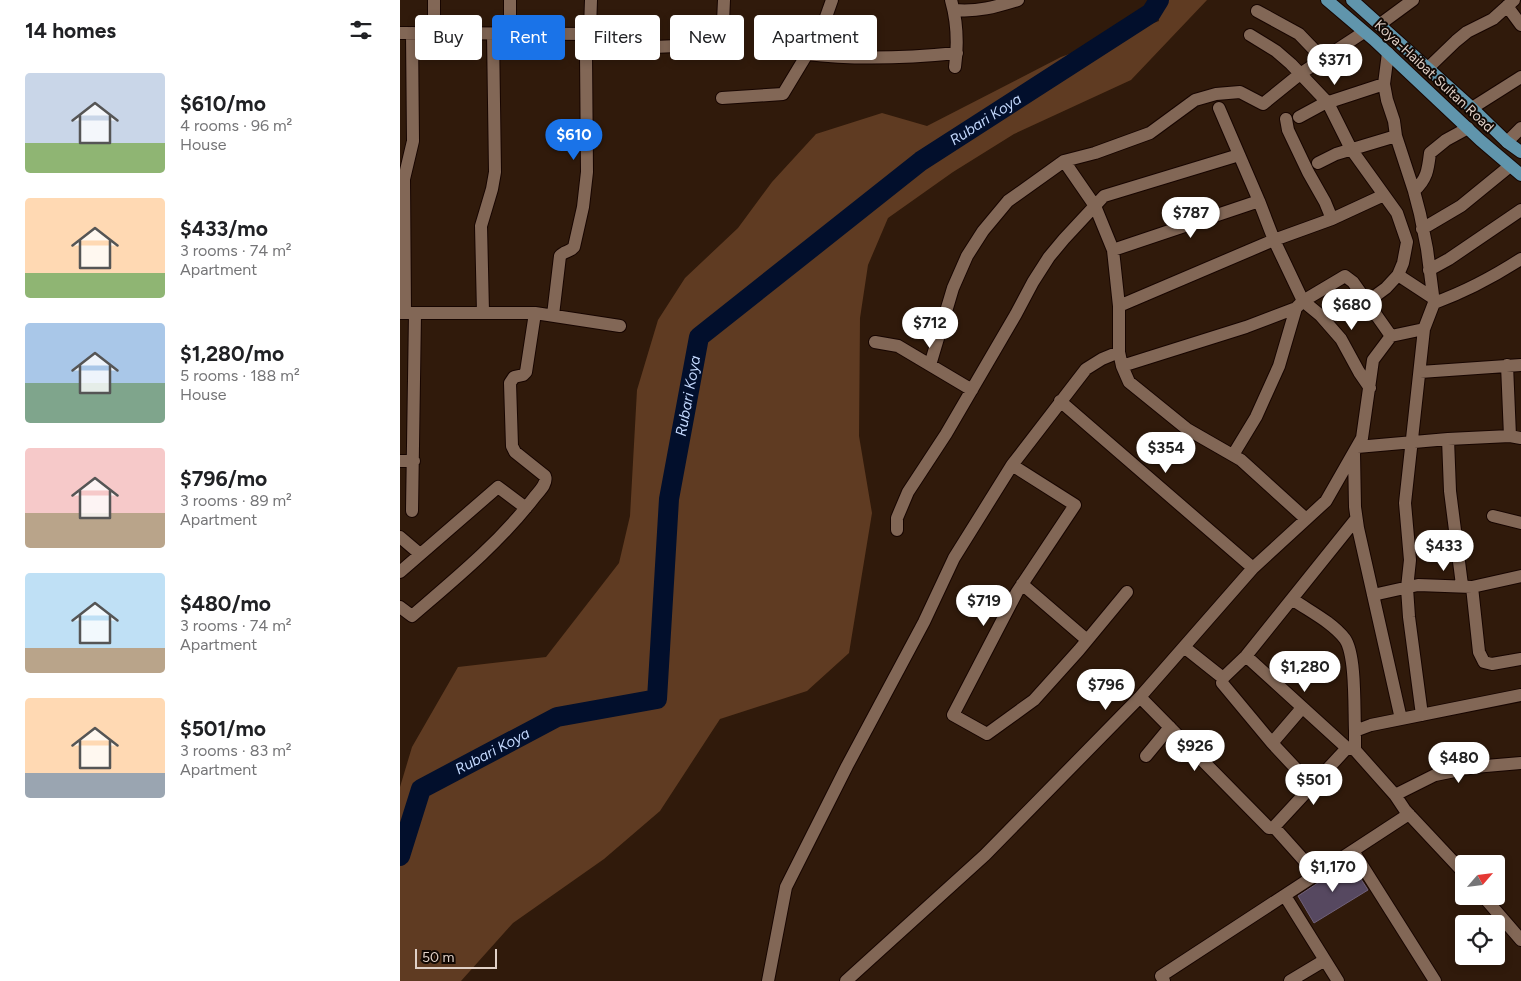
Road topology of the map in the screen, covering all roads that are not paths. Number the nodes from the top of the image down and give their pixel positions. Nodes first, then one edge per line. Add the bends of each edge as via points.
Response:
1 (434, 0) edge
2 (510, 0) edge
3 (591, 0) edge
4 (724, 0) edge
5 (832, 0) edge
6 (1018, 0) edge
7 (1327, 0) edge
8 (1352, 0) edge
9 (1413, 0) edge
10 (1511, 3) edge
11 (952, 5) edge
12 (1257, 11) dead end
13 (434, 15) edge
14 (510, 15) edge
15 (591, 15) edge
16 (827, 15) edge
17 (1379, 25) junction
18 (1521, 25) edge
19 (1364, 32) junction
20 (406, 33) edge
21 (1250, 35) dead end
22 (660, 47) edge
23 (957, 53) junction
24 (1388, 53) junction
25 (877, 58) edge
26 (1323, 59) junction
27 (493, 60) edge
28 (586, 60) edge
29 (803, 60) edge
30 (955, 67) dead end
31 (1428, 68) junction
32 (1300, 74) junction
33 (1521, 77) edge
34 (1384, 84) junction
35 (722, 98) dead end
36 (1328, 103) junction
37 (1219, 108) dead end
38 (1472, 108) junction
39 (1300, 117) dead end
40 (1286, 119) dead end
41 (1468, 128) junction
42 (1521, 128) edge
43 (1396, 136) junction
44 (1508, 142) junction
45 (1351, 149) junction
46 (1521, 152) edge
47 (1239, 155) junction
48 (1064, 162) junction
49 (1318, 163) dead end
50 (1510, 166) junction
51 (1521, 175) edge
52 (1414, 191) junction
53 (1384, 195) junction
54 (1259, 201) junction
55 (1095, 206) junction
56 (1521, 210) edge
57 (1332, 219) junction
58 (1422, 229) junction
59 (1274, 240) junction
60 (1113, 250) junction
61 (1521, 259) edge
62 (1428, 270) junction
63 (1398, 275) junction
64 (1434, 300) junction
65 (1367, 302) junction
66 (1299, 305) junction
67 (1119, 306) junction
68 (482, 312) junction
69 (407, 313) edge
70 (535, 313) junction
71 (553, 315) junction
72 (620, 326) dead end
73 (1424, 329) junction
74 (1392, 336) junction
75 (875, 342) dead end
76 (1119, 352) junction
77 (930, 365) junction
78 (1507, 365) junction
79 (1521, 365) edge
80 (1122, 366) junction
81 (1420, 372) junction
82 (1370, 388) junction
83 (972, 390) junction
84 (1060, 401) junction
85 (1516, 437) edge
86 (1448, 438) junction
87 (1412, 442) junction
88 (1358, 446) junction
89 (1233, 455) junction
90 (400, 461) edge
91 (414, 461) junction
92 (1012, 465) junction
93 (526, 508) junction
94 (412, 511) dead end
95 (1492, 516) dead end
96 (1306, 519) junction
97 (1356, 519) junction
98 (1521, 523) edge
99 (897, 530) dead end
100 (400, 537) edge
101 (420, 554) junction
102 (1253, 568) junction
103 (400, 572) edge
104 (1521, 576) edge
105 (1022, 584) junction
106 (1467, 586) junction
107 (1407, 588) junction
108 (1127, 592) dead end
109 (1373, 595) junction
110 (1292, 599) junction
111 (400, 607) edge
112 (1088, 640) junction
113 (1184, 647) junction
114 (1246, 656) junction
115 (1521, 659) edge
116 (1223, 678) junction
117 (1521, 695) edge
118 (1140, 697) junction
119 (1302, 708) junction
120 (1422, 715) junction
121 (1401, 719) junction
122 (1170, 727) junction
123 (1355, 730) junction
124 (1272, 744) junction
125 (1351, 749) junction
126 (1146, 756) dead end
127 (1521, 763) edge
128 (1313, 787) junction
129 (1395, 795) junction
130 (1409, 814) junction
131 (1274, 827) junction
132 (1353, 851) junction
133 (1455, 864) edge
134 (1317, 875) junction
135 (1285, 896) junction
136 (1491, 905) edge
137 (1521, 940) edge
138 (1325, 960) junction
139 (768, 981) edge
140 (846, 981) edge
141 (1164, 981) edge
142 (1290, 981) edge
143 (1338, 981) edge
144 (1435, 981) edge

1 - 13 street
2 - 14 street
3 - 15 street
4 - 22 street via 722,44
5 - 16 street
6 - 11 street via 985,10 971,11
7 - 19 main road, Koya-Haibat Sultan Road
8 - 17 main road
9 - 17 street
10 - 18 street
10 - 31 street via 1493,19 1467,32
11 - 23 street
12 - 26 street via 1299,34
17 - 31 main road
19 - 24 main road, Koya-Haibat Sultan Road
19 - 26 street
20 - 69 street via 413,141 404,178
21 - 32 street via 1276,51
23 - 25 street via 915,58
23 - 30 street
24 - 34 street
24 - 41 main road, Koya-Haibat Sultan Road
26 - 32 street
27 - 68 street via 495,172 482,226
28 - 71 street via 586,190 574,247 560,256
29 - 35 street via 783,94
31 - 38 main road
32 - 36 street
32 - 48 street via 1263,104 1240,92 1195,100 1150,133
33 - 38 street
34 - 36 street
34 - 43 street
36 - 39 street
36 - 45 street
37 - 47 street
38 - 44 main road
40 - 57 street via 1288,130
41 - 50 main road, Koya-Haibat Sultan Road
41 - 52 street via 1430,153 1423,183
42 - 44 street
43 - 45 street
43 - 52 street
44 - 46 main road
45 - 49 street
45 - 53 street
47 - 54 street
47 - 55 street via 1104,196
48 - 55 street
48 - 77 street via 1008,200 983,231 967,256 953,288
50 - 51 main road, Koya-Haibat Sultan Road
50 - 58 street via 1461,206
52 - 58 street
53 - 57 street
53 - 63 street via 1397,213 1407,242 1404,263
54 - 59 street
54 - 60 street
55 - 60 street
55 - 83 street via 1049,257
56 - 62 street
57 - 59 street
58 - 62 street
59 - 66 street
59 - 67 street
60 - 67 street
61 - 64 street via 1461,293
62 - 64 street
63 - 64 street
63 - 65 street
64 - 73 street
65 - 66 street via 1345,276
65 - 74 street
66 - 80 street via 1246,327
66 - 82 street via 1320,315 1341,339
66 - 89 street via 1279,366 1256,417
67 - 76 street
68 - 69 street
68 - 70 street
69 - 91 street
70 - 71 street
70 - 93 street via 526,372 512,378 510,383 512,448 546,478
71 - 72 street
73 - 74 street
73 - 81 street
74 - 82 street via 1373,360
75 - 77 street via 898,346
76 - 80 street
76 - 84 street via 1086,369
77 - 83 street
78 - 79 street
78 - 81 street
78 - 85 street
80 - 89 street via 1129,382 1187,429
81 - 87 street
82 - 88 street
83 - 99 street via 908,492 897,518
84 - 92 street
84 - 102 street
85 - 86 street
86 - 87 street
86 - 106 street via 1450,491
87 - 88 street
87 - 107 street via 1405,503 1410,560
88 - 96 street via 1326,501
88 - 97 street
89 - 96 street
90 - 91 street
91 - 94 street
92 - 105 street via 1075,505
92 - 139 street via 954,558 786,887
93 - 101 street via 498,487
93 - 111 street via 482,555 412,616
95 - 98 street
96 - 102 street
97 - 109 street
97 - 110 street
100 - 101 street
101 - 103 street
102 - 113 street
104 - 106 street
105 - 112 street
105 - 112 street via 953,715 987,734 1034,700
106 - 107 street
106 - 115 street via 1479,652 1484,662 1492,664
107 - 109 street
107 - 120 street
108 - 112 street
109 - 121 street
110 - 114 street
110 - 123 street via 1333,627 1351,651
113 - 116 street
113 - 118 street
114 - 116 street
114 - 119 street
116 - 124 street via 1222,683
117 - 120 street
118 - 122 street
118 - 140 street via 985,856
119 - 124 street
119 - 125 street
120 - 121 street
121 - 123 street
122 - 126 street
122 - 131 street via 1270,828
123 - 125 street
124 - 128 street
125 - 128 street
125 - 129 street
127 - 129 street via 1434,774
128 - 131 street
129 - 130 street
130 - 132 street
130 - 133 street
131 - 134 street
132 - 134 street
132 - 144 street
134 - 135 street
135 - 138 street
135 - 141 street via 1161,976
136 - 137 street
138 - 142 street
138 - 143 street

